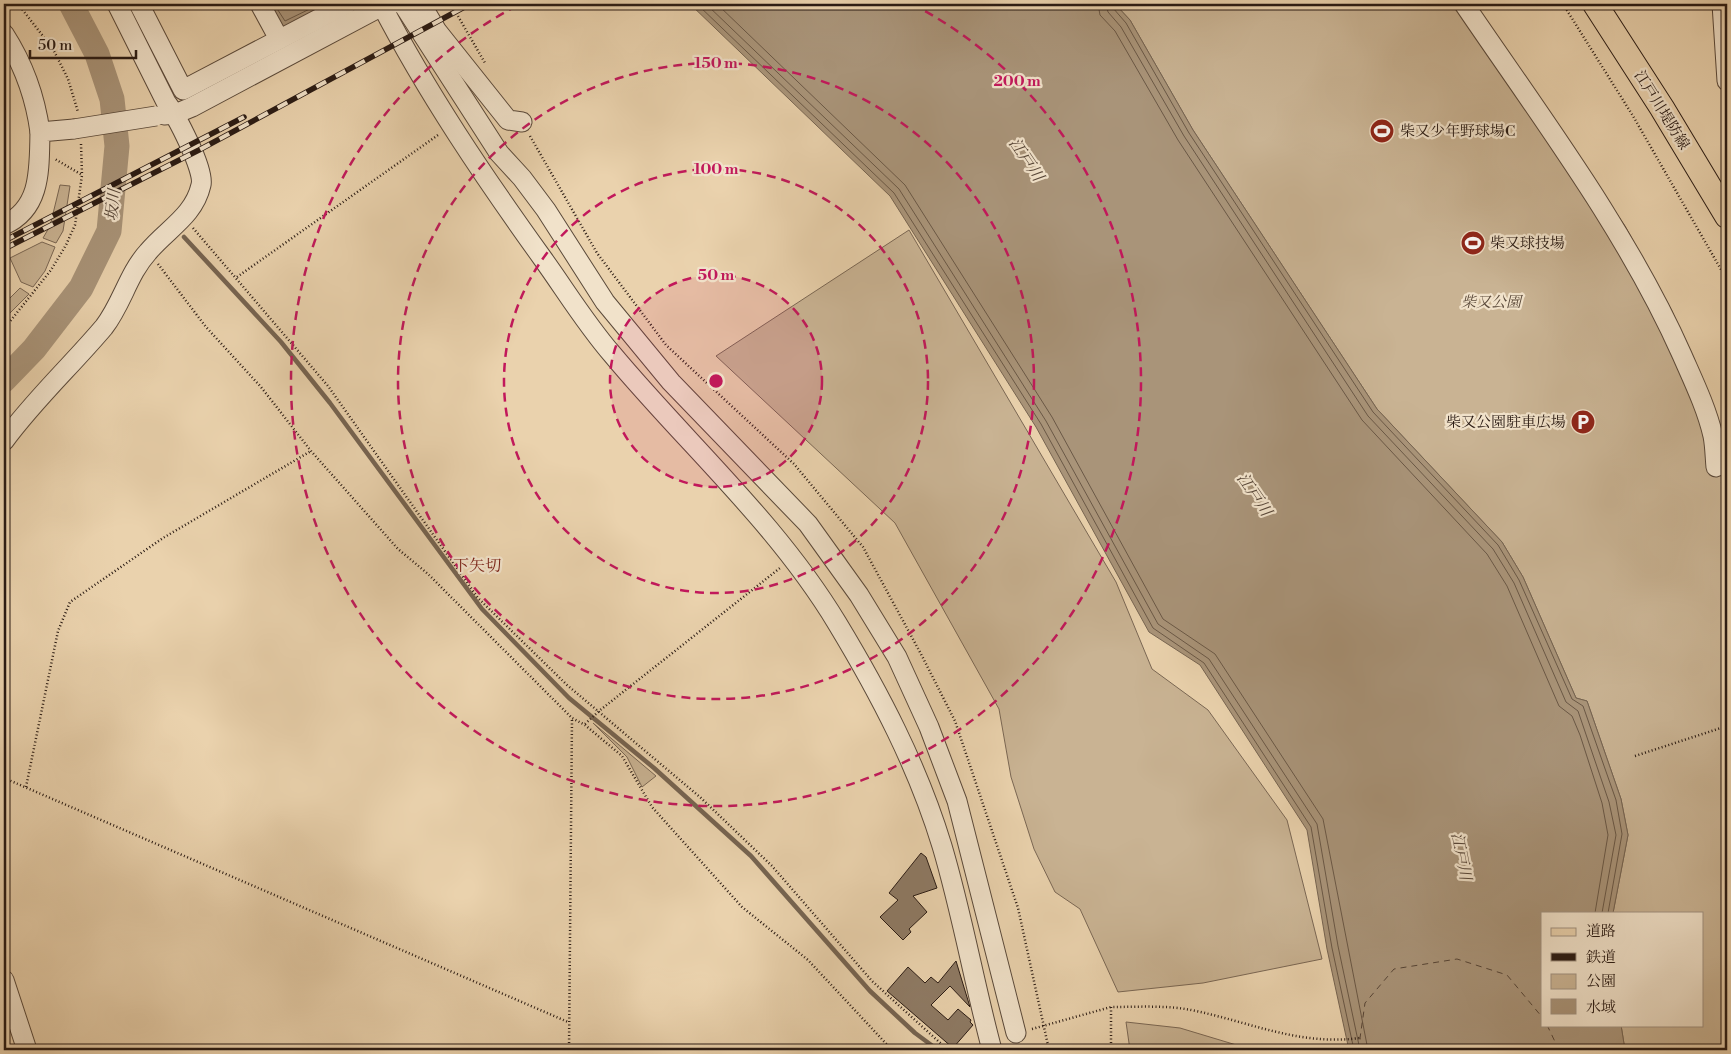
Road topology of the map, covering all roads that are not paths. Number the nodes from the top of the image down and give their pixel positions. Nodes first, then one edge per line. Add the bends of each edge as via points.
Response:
1 (117, 4) edge
2 (139, 4) edge
3 (260, 4) edge
4 (347, 4) edge
5 (386, 4) edge
6 (403, 4) edge
7 (421, 4) edge
8 (1464, 4) edge
9 (1595, 4) edge
10 (1722, 4) edge
11 (1725, 28) edge
12 (4, 34) edge
13 (279, 39) junction
14 (1727, 81) edge
15 (175, 114) junction
16 (522, 122) dead end
17 (40, 132) junction
18 (1727, 216) edge
19 (4, 225) edge
20 (4, 441) edge
21 (1721, 461) edge
22 (4, 980) edge
23 (1016, 1033) dead end
24 (26, 1050) edge
25 (992, 1050) edge

1 - 15 street
2 - 13 street via 183,90
3 - 13 street
4 - 13 street
5 - 15 street
5 - 25 street via 452,125 591,330 751,506 814,587 855,655 908,754 943,849
6 - 23 street via 499,153 546,210 605,302 671,382 808,524 859,595 897,657 929,727 956,801
7 - 16 street via 438,32 508,120
8 - 21 street via 1596,201 1641,275 1692,377
9 - 18 main road, 江戸川堤防線
10 - 11 street
11 - 14 street
12 - 17 street via 28,79
15 - 17 street, bridge
15 - 20 street via 201,170 202,183 196,198 183,219 148,251 136,267 120,303 104,326 23,414
17 - 19 street via 39,176 30,204
22 - 24 street

